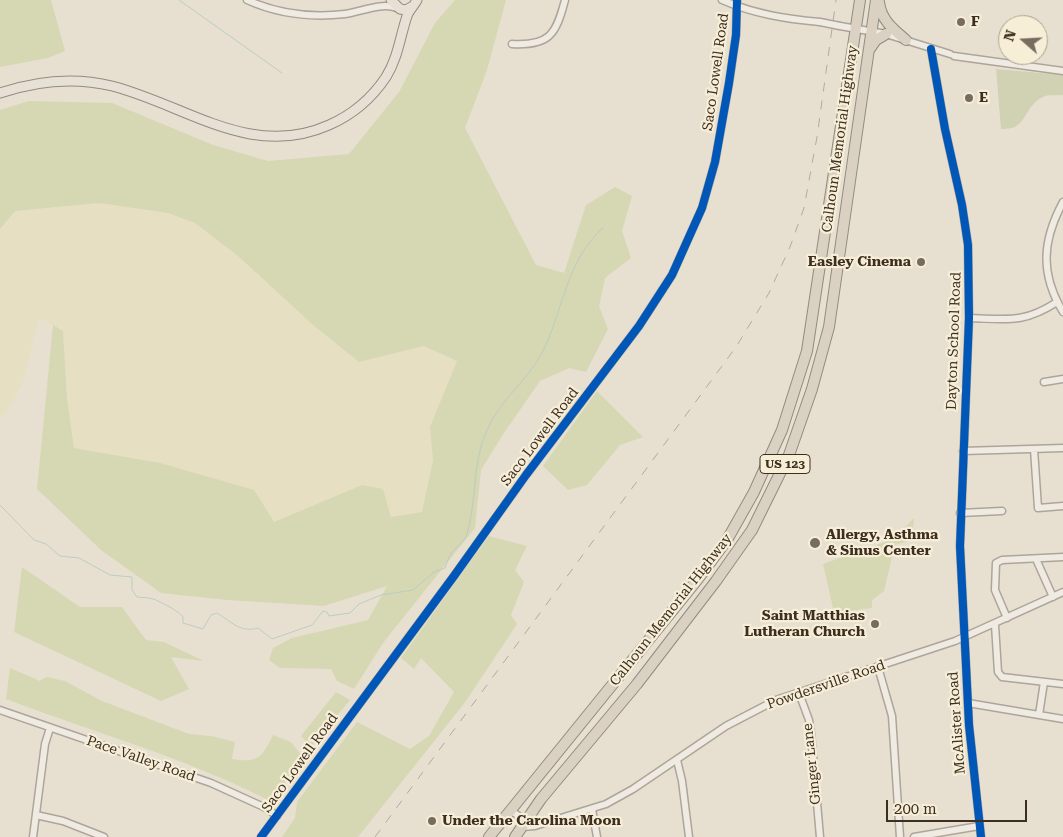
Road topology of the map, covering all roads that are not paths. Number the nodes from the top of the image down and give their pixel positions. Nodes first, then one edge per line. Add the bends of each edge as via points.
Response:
1 (247, 0) edge
2 (386, 0) edge
3 (391, 0) edge
4 (565, 0) edge
5 (722, 0) edge
6 (860, 0) edge
7 (877, 0) edge
8 (739, 2) edge
9 (415, 3) edge
10 (376, 7) junction
11 (399, 9) junction
12 (856, 28) junction
13 (872, 31) junction
14 (403, 34) junction
15 (886, 34) junction
16 (906, 40) junction
17 (512, 44) dead end
18 (932, 49) junction
19 (869, 51) junction
20 (1063, 71) edge
21 (0, 93) edge
22 (1062, 205) edge
23 (1057, 302) junction
24 (1063, 312) edge
25 (969, 318) junction
26 (812, 324) junction
27 (829, 327) junction
28 (1063, 379) edge
29 (1044, 382) dead end
30 (782, 430) junction
31 (797, 435) junction
32 (1063, 448) edge
33 (1034, 449) junction
34 (963, 451) junction
35 (1063, 506) edge
36 (1002, 511) dead end
37 (960, 513) junction
38 (1063, 557) edge
39 (1036, 559) junction
40 (1063, 592) edge
41 (1052, 597) junction
42 (681, 600) junction
43 (694, 611) junction
44 (1007, 618) junction
45 (995, 625) junction
46 (966, 637) junction
47 (878, 667) junction
48 (1044, 682) junction
49 (1063, 684) edge
50 (798, 693) junction
51 (968, 703) junction
52 (0, 710) edge
53 (1040, 715) junction
54 (1063, 719) edge
55 (50, 728) junction
56 (572, 735) junction
57 (586, 745) junction
58 (562, 746) junction
59 (677, 760) junction
60 (541, 772) junction
61 (563, 773) junction
62 (545, 795) junction
63 (592, 809) junction
64 (510, 810) junction
65 (36, 815) junction
66 (277, 816) junction
67 (524, 824) junction
68 (979, 826) junction
69 (33, 837) edge
70 (104, 837) edge
71 (261, 837) edge
72 (489, 837) edge
73 (515, 837) edge
74 (597, 837) edge
75 (689, 837) edge
76 (820, 837) edge
77 (900, 837) edge
78 (914, 837) edge
79 (981, 837) edge

1 - 10 street via 262,7 306,16 347,14
2 - 10 street
3 - 11 main road
4 - 17 street via 555,28 545,40 536,44
5 - 8 street
6 - 12 highway, Calhoun Memorial Highway / US 123
7 - 13 highway, Calhoun Memorial Highway / US 123
7 - 16 highway via 888,25
8 - 12 street, bridge via 776,17
8 - 66 street, Saco Lowell Road via 715,162 702,208 672,275 639,326 526,474
9 - 11 main road via 409,9
9 - 14 main road via 407,16
10 - 11 street
11 - 14 main road
12 - 13 street
12 - 26 highway, Calhoun Memorial Highway / US 123
13 - 15 street
13 - 19 highway, Calhoun Memorial Highway / US 123
14 - 21 main road via 394,63 360,107 314,132 291,137 245,134 136,94 90,82 28,85
15 - 16 street
15 - 19 highway via 876,40
16 - 18 street
18 - 20 street via 952,55
18 - 25 street, Dayton School Road via 965,226
19 - 27 highway, Calhoun Memorial Highway / US 123
22 - 23 street via 1045,257 1049,284
23 - 24 street
23 - 25 street via 1030,317
25 - 34 street, Dayton School Road
26 - 27 highway
26 - 30 highway, Calhoun Memorial Highway / US 123 via 807,351
27 - 31 highway, Calhoun Memorial Highway / US 123
28 - 29 street
30 - 31 highway
30 - 42 highway, Calhoun Memorial Highway / US 123 via 736,525
31 - 43 highway, Calhoun Memorial Highway / US 123 via 752,530
32 - 33 street
33 - 34 street
33 - 35 street via 1038,508
34 - 37 street, Dayton School Road
36 - 37 street
37 - 46 street, Dayton School Road
38 - 39 street
39 - 41 street
39 - 44 street via 996,563 995,590
40 - 41 street, Powdersville Road
41 - 44 street, Powdersville Road
42 - 43 highway
42 - 56 highway, Calhoun Memorial Highway / US 123
43 - 57 highway, Calhoun Memorial Highway / US 123
44 - 45 street, Powdersville Road
45 - 46 street, Powdersville Road
45 - 48 street via 998,672 1002,677
46 - 47 street, Powdersville Road
46 - 51 street, McAlister Road
47 - 50 street, Powdersville Road
47 - 77 street via 892,716
48 - 49 street
48 - 53 street
50 - 59 street, Powdersville Road via 743,717
50 - 76 street, Ginger Lane via 811,734
51 - 53 street
51 - 68 street, McAlister Road
52 - 55 street, Pace Valley Road
53 - 54 street
55 - 65 street
55 - 66 street, Pace Valley Road via 211,783
56 - 57 highway
56 - 58 highway, Calhoun Memorial Highway / US 123
57 - 61 highway, Calhoun Memorial Highway / US 123
58 - 60 highway, Calhoun Memorial Highway / US 123
58 - 61 highway via 556,762
59 - 63 street, Powdersville Road via 633,789
59 - 75 street
60 - 62 highway via 549,781
60 - 64 highway, Calhoun Memorial Highway / US 123
61 - 62 highway, Calhoun Memorial Highway / US 123
62 - 67 highway, Calhoun Memorial Highway / US 123
63 - 67 street, Powdersville Road via 535,826
63 - 74 street
64 - 67 street
64 - 72 highway, Calhoun Memorial Highway / US 123
65 - 69 street
65 - 70 street via 63,821
66 - 71 street, Saco Lowell Road
67 - 73 highway, Calhoun Memorial Highway / US 123
68 - 78 street
68 - 79 street, McAlister Road

